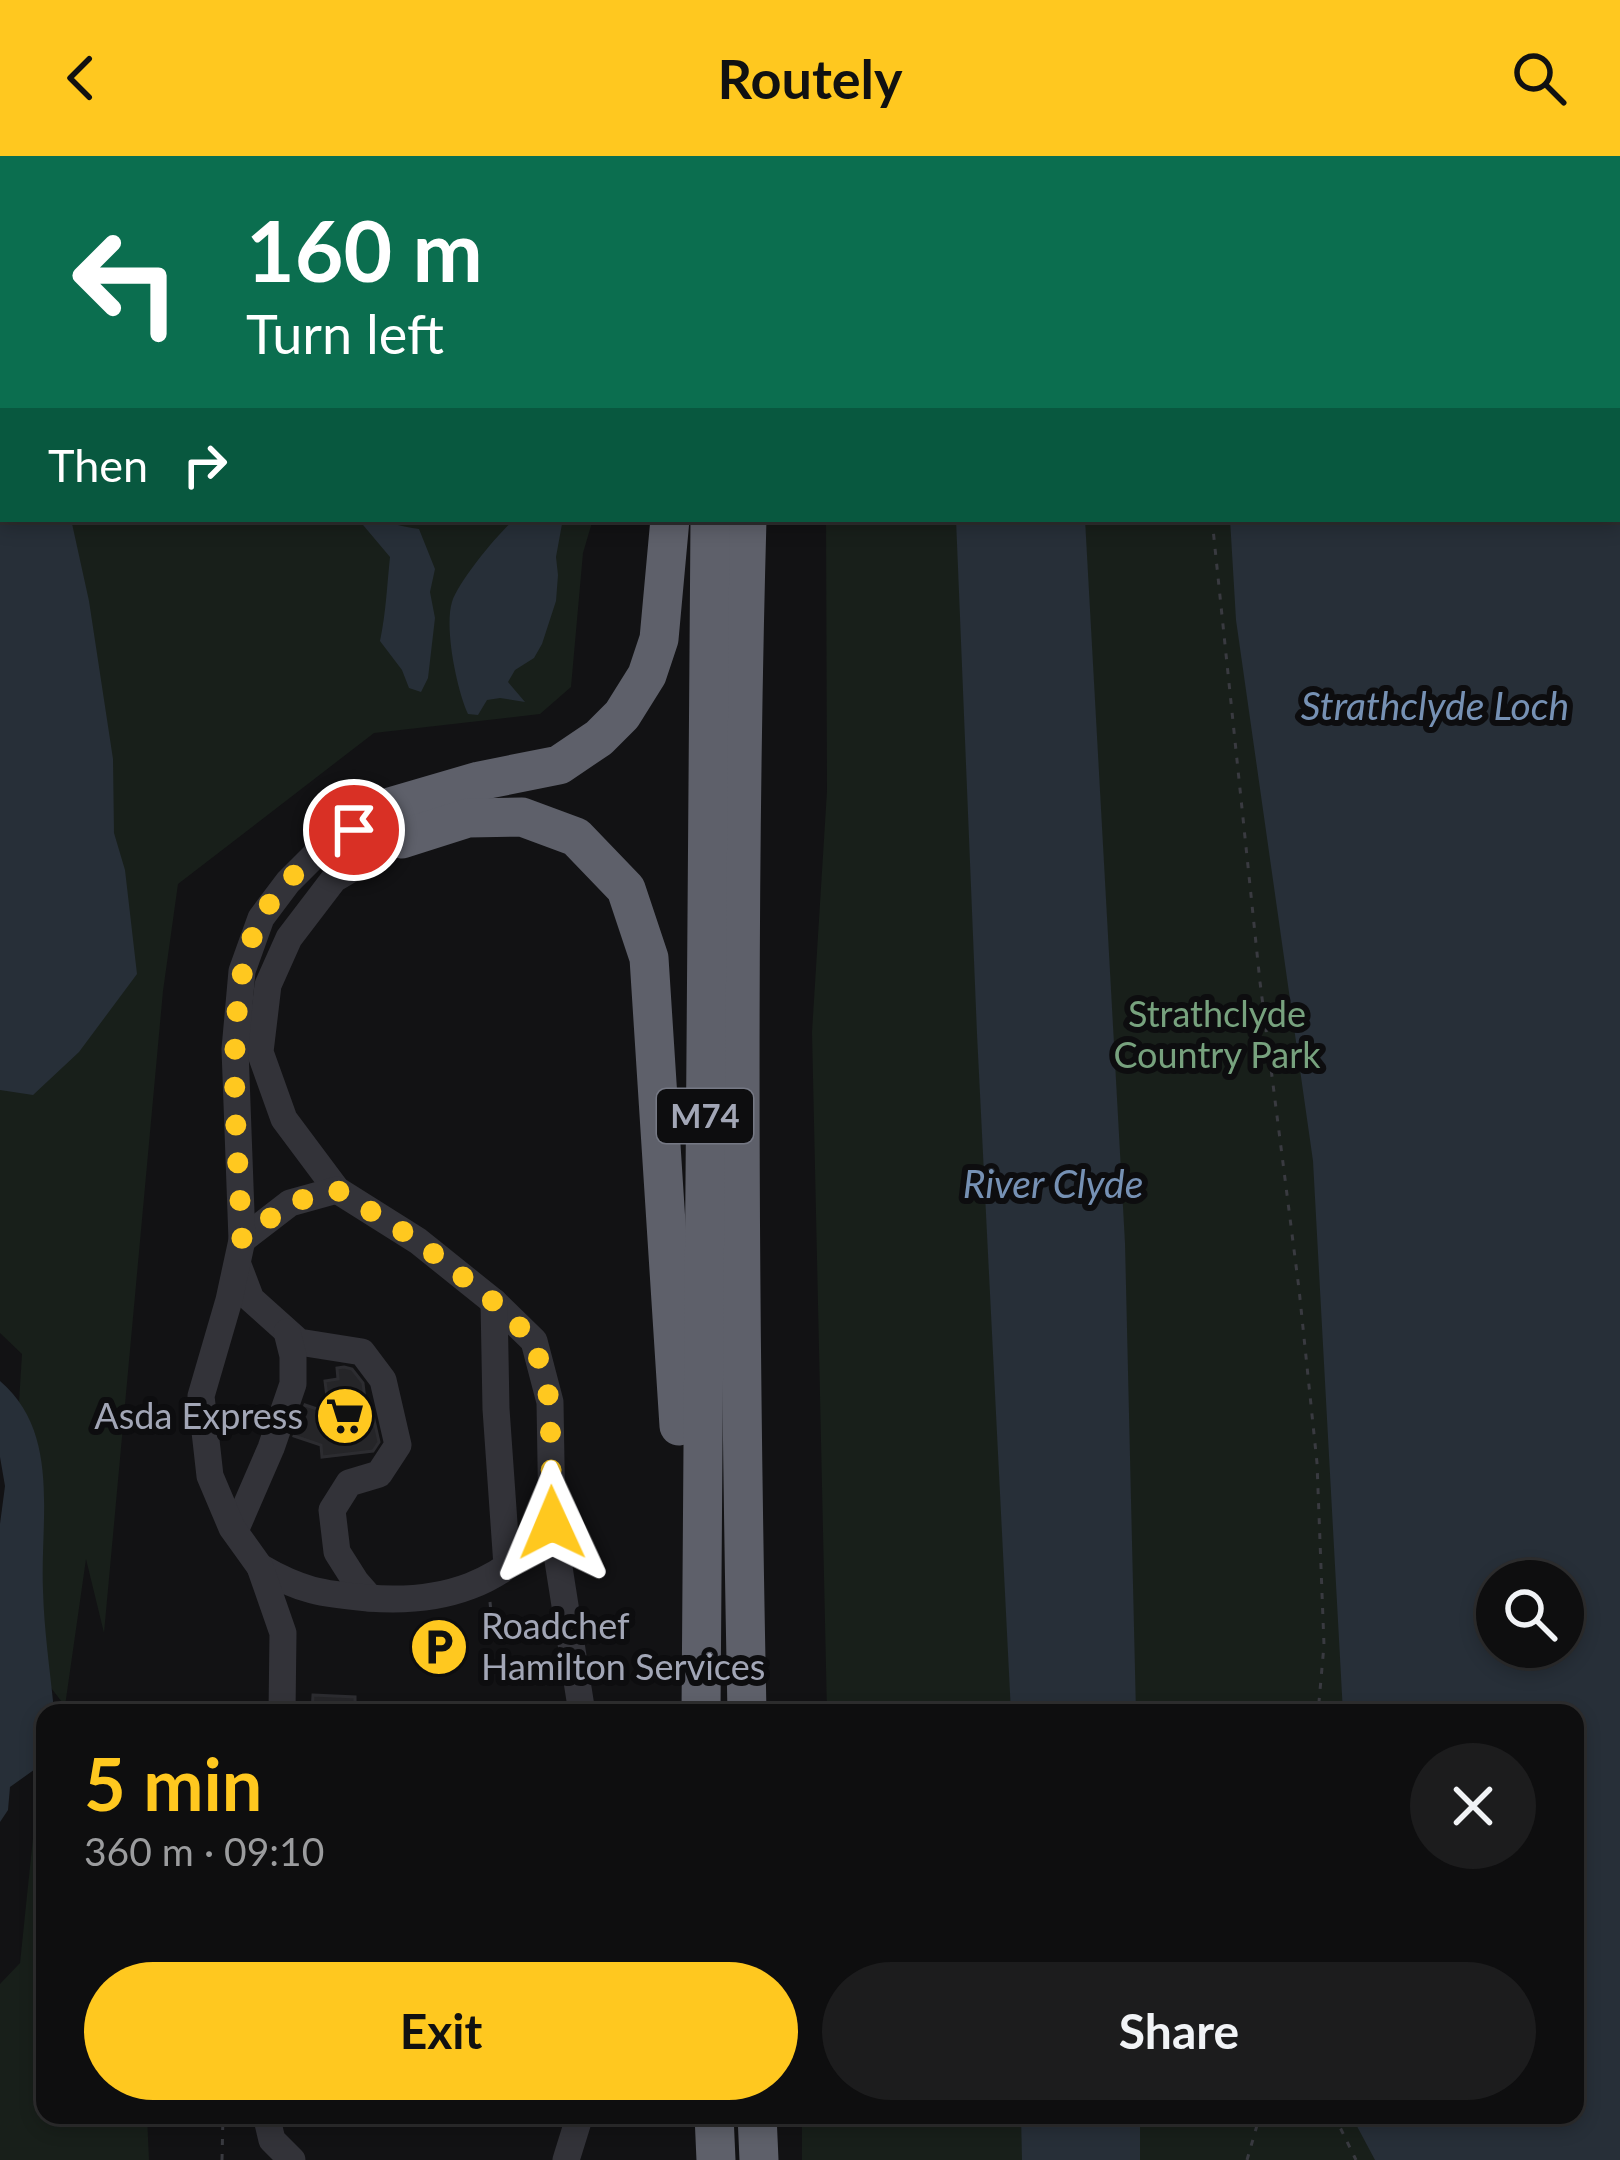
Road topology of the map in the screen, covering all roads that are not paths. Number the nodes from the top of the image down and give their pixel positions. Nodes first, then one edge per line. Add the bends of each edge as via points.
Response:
1 (670, 522) edge
2 (710, 522) edge
3 (747, 522) edge
4 (396, 823) junction
5 (337, 1190) junction
6 (239, 1251) junction
7 (494, 1302) junction
8 (287, 1332) junction
9 (552, 1523) junction
10 (235, 1531) junction
11 (260, 1567) junction
12 (497, 1571) junction
13 (370, 1598) junction
14 (282, 1704) edge
15 (581, 1704) edge
16 (698, 1704) edge
17 (699, 1704) edge
18 (747, 1704) edge
19 (268, 2124) edge
20 (577, 2124) edge
21 (715, 2124) edge
22 (757, 2124) edge
23 (292, 2160) edge
24 (566, 2160) edge
25 (716, 2160) edge
26 (759, 2160) edge

1 - 4 highway via 659,639 622,716 559,766 478,781
2 - 17 highway, M74
3 - 18 highway, M74 via 739,1334
4 - 5 lane via 334,879 290,938 268,985 260,1052 284,1119
4 - 6 lane via 318,852 261,918 242,971 235,1049
4 - 16 highway via 522,818 576,837 626,889 649,958
5 - 6 lane via 290,1203
5 - 7 lane
6 - 8 lane via 251,1299
6 - 10 lane via 201,1396 210,1476
7 - 9 lane via 534,1341 550,1402
7 - 12 lane
8 - 10 lane via 293,1384
8 - 13 lane via 299,1342 362,1352 382,1379 398,1445 379,1474 349,1483 332,1510 337,1552
9 - 12 lane
9 - 15 lane
10 - 11 lane
11 - 13 lane via 319,1594
11 - 14 lane via 283,1634
12 - 13 lane via 451,1594
19 - 23 lane
20 - 24 lane
21 - 25 highway
22 - 26 highway

